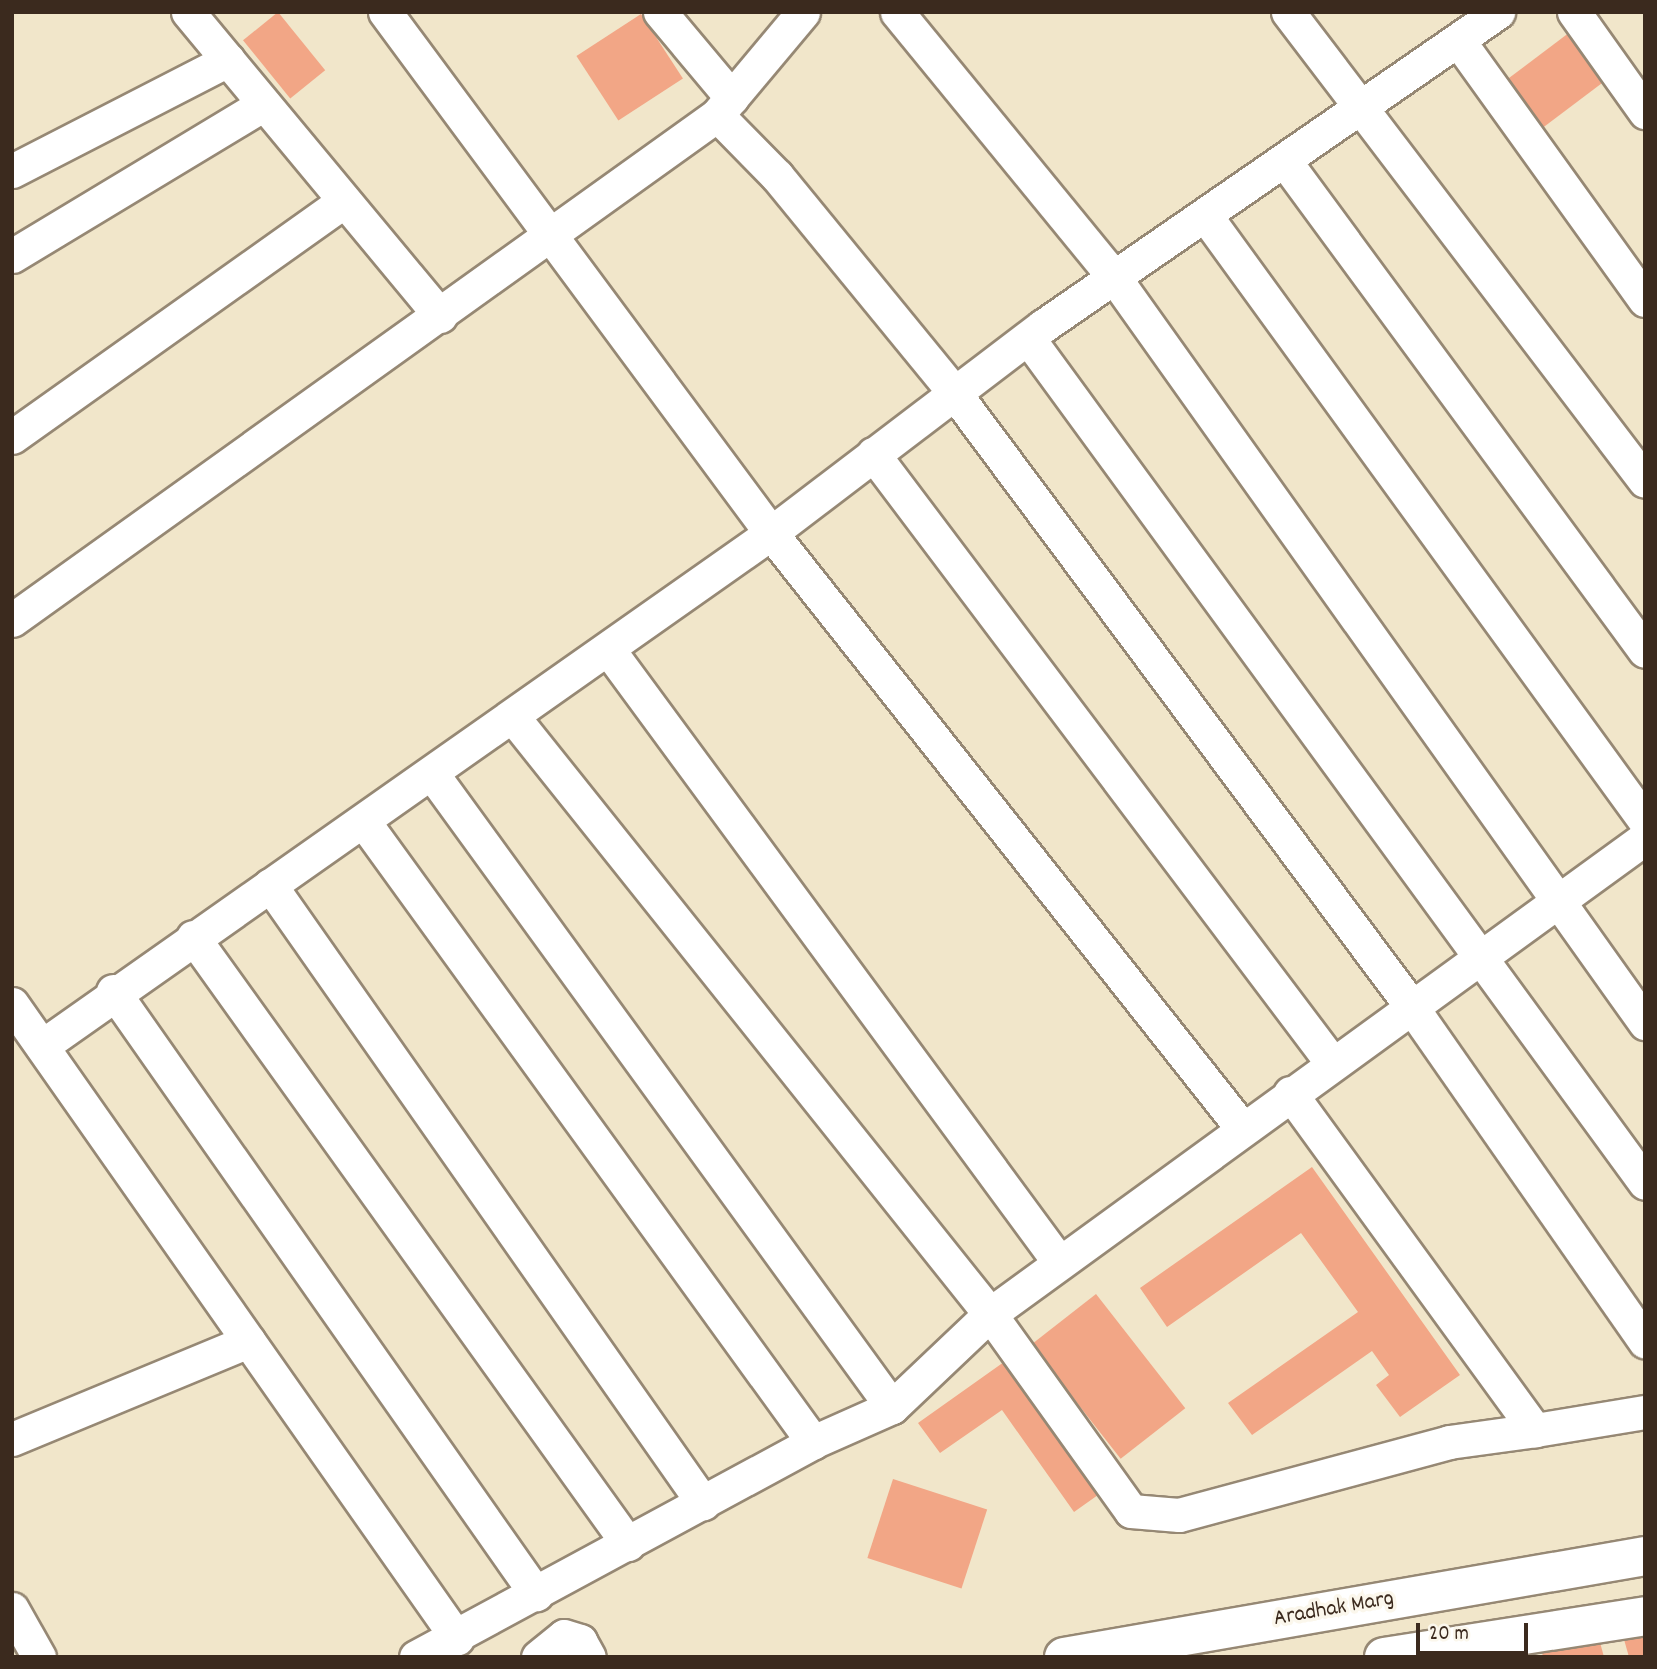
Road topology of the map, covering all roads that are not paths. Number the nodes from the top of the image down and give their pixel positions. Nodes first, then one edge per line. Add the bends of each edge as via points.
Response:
1 (188, 12) edge
2 (385, 12) edge
3 (660, 12) edge
4 (803, 12) edge
5 (897, 12) edge
6 (1288, 12) edge
7 (1498, 12) edge
8 (1574, 12) edge
9 (1458, 40) junction
10 (228, 60) junction
11 (264, 104) junction
12 (1364, 105) junction
13 (724, 107) junction
14 (1645, 112) edge
15 (1284, 160) junction
16 (12, 172) edge
17 (345, 201) junction
18 (1205, 215) junction
19 (551, 235) junction
20 (12, 256) edge
21 (1114, 277) junction
22 (1645, 300) edge
23 (440, 316) junction
24 (1028, 338) junction
25 (953, 391) junction
26 (12, 437) edge
27 (873, 454) junction
28 (1645, 481) edge
29 (771, 533) junction
30 (12, 621) edge
31 (608, 649) junction
32 (1645, 651) edge
33 (513, 717) junction
34 (433, 775) junction
35 (1645, 821) edge
36 (364, 822) junction
37 (1645, 838) edge
38 (270, 885) junction
39 (1556, 902) junction
40 (193, 937) junction
41 (1479, 957) junction
42 (113, 991) junction
43 (12, 1004) edge
44 (1411, 1006) junction
45 (1645, 1023) edge
46 (42, 1046) junction
47 (1332, 1063) junction
48 (1290, 1093) junction
49 (1242, 1128) junction
50 (1645, 1183) edge
51 (1059, 1262) junction
52 (990, 1314) junction
53 (249, 1341) junction
54 (1645, 1342) edge
55 (892, 1407) junction
56 (1645, 1412) edge
57 (1535, 1430) junction
58 (12, 1439) edge
59 (813, 1442) junction
60 (703, 1503) junction
61 (628, 1544) junction
62 (1645, 1556) edge
63 (536, 1594) junction
64 (12, 1609) edge
65 (1645, 1616) edge
66 (1534, 1644) edge
67 (435, 1650) edge
68 (39, 1657) edge
69 (538, 1657) edge
70 (589, 1657) edge
71 (1065, 1657) edge
72 (1384, 1657) edge

1 - 10 street
2 - 19 street
3 - 13 street
4 - 13 street
5 - 21 street
6 - 12 street
7 - 9 street
8 - 14 street
9 - 12 street
9 - 22 street
10 - 11 street
10 - 16 street
11 - 17 street
11 - 20 street
12 - 15 street
12 - 28 street
13 - 19 street
13 - 25 street
15 - 18 street
15 - 32 street
17 - 23 street
17 - 26 street
18 - 21 street
18 - 35 street
19 - 23 street
19 - 29 street
21 - 24 street
21 - 39 street
23 - 30 street
24 - 25 street
24 - 41 street
25 - 27 street
25 - 44 street
27 - 29 street
27 - 47 street
29 - 31 street
29 - 49 street
31 - 33 street
31 - 51 street
33 - 34 street
33 - 52 street
34 - 36 street
34 - 55 street
36 - 38 street
36 - 59 street
37 - 39 street
38 - 40 street
38 - 60 street
39 - 41 street
39 - 45 street
40 - 42 street
40 - 61 street
41 - 44 street
41 - 50 street
42 - 46 street
42 - 63 street
43 - 46 street
44 - 47 street
44 - 54 street
46 - 53 street
47 - 48 street
48 - 49 street
48 - 57 street
49 - 51 street
51 - 52 street
52 - 55 street
52 - 57 street via 1132,1511 1179,1515 1449,1442
53 - 58 street
53 - 67 street
55 - 59 street
56 - 57 street
59 - 60 street
60 - 61 street
61 - 63 street
62 - 71 main road, Aradhak Marg
63 - 67 street
64 - 68 street
65 - 66 main road
66 - 72 main road
69 - 70 street via 565,1636 580,1641

